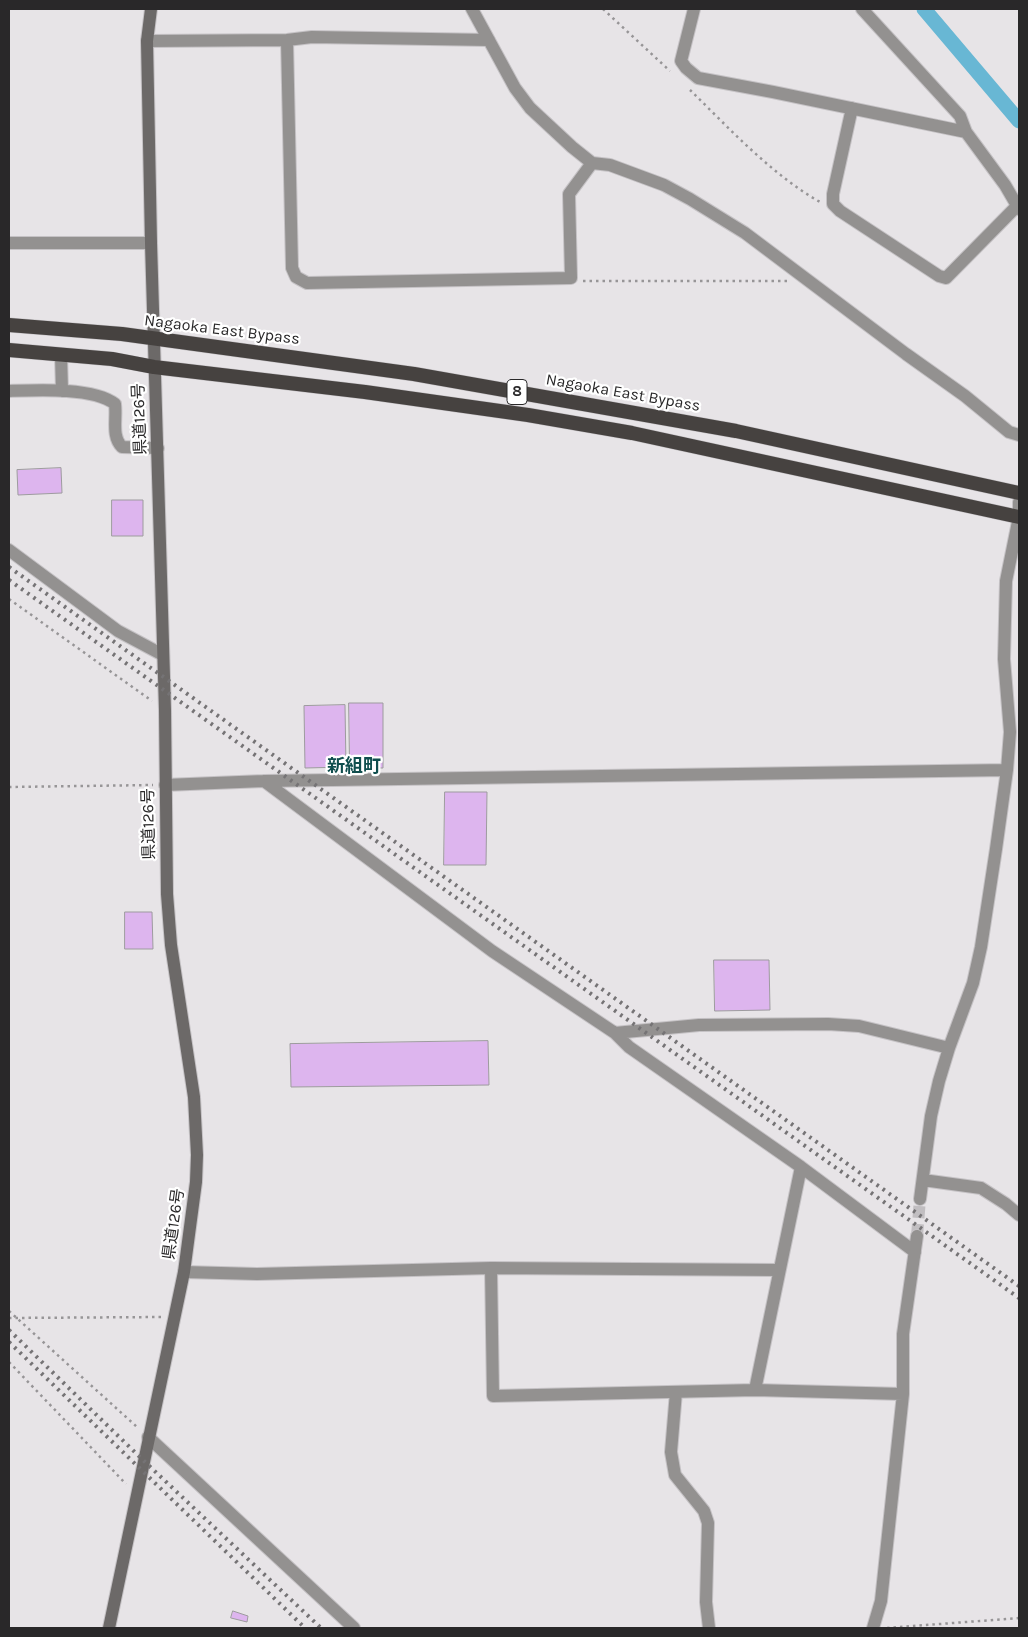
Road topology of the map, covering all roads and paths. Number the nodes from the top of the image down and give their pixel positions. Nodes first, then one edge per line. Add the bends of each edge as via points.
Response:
1 (151, 9) edge
2 (472, 9) edge
3 (603, 9) edge
4 (694, 9) edge
5 (860, 9) edge
6 (287, 40) junction
7 (489, 40) junction
8 (147, 41) junction
9 (672, 73) dead end
10 (684, 84) dead end
11 (852, 108) junction
12 (966, 132) junction
13 (592, 163) junction
14 (833, 204) junction
15 (1018, 207) edge
16 (9, 243) edge
17 (151, 243) junction
18 (571, 278) junction
19 (809, 282) junction
20 (9, 325) edge
21 (154, 339) junction
22 (9, 350) edge
23 (61, 355) junction
24 (154, 366) junction
25 (9, 390) edge
26 (62, 391) junction
27 (1019, 435) edge
28 (158, 448) junction
29 (1019, 493) edge
30 (1019, 502) edge
31 (1019, 517) edge
32 (9, 550) edge
33 (9, 599) edge
34 (163, 655) junction
35 (165, 710) junction
36 (1007, 770) junction
37 (264, 781) junction
38 (165, 785) junction
39 (9, 787) edge
40 (615, 1033) junction
41 (949, 1048) junction
42 (800, 1167) junction
43 (923, 1180) junction
44 (920, 1199) tunnel mouth
45 (1019, 1215) edge
46 (917, 1236) tunnel mouth
47 (915, 1252) junction
48 (491, 1268) junction
49 (779, 1270) junction
50 (184, 1272) junction
51 (9, 1311) edge
52 (175, 1317) junction
53 (9, 1318) edge
54 (15, 1318) junction
55 (9, 1362) edge
56 (755, 1390) junction
57 (676, 1392) junction
58 (903, 1394) junction
59 (148, 1437) junction
60 (137, 1494) junction
61 (1019, 1618) edge
62 (109, 1628) edge
63 (354, 1628) edge
64 (709, 1628) edge
65 (873, 1628) edge
66 (887, 1628) edge

1 - 8 main road, 県道126号
2 - 7 street
3 - 9 path
4 - 11 street via 681,61 698,78
5 - 12 street via 960,116
6 - 7 street
6 - 8 street
6 - 18 street via 292,268 296,277 307,283
7 - 13 street via 515,88 530,108
8 - 17 main road, 県道126号
10 - 14 path via 753,151 796,187 825,205
11 - 12 street
11 - 14 street
12 - 15 street
13 - 18 street via 569,194
13 - 19 street via 610,165 642,176 690,198 745,233
14 - 15 street via 946,278
16 - 17 street
17 - 21 main road, 県道126号
18 - 19 path via 580,281
19 - 27 street via 1009,432
20 - 21 highway, Nagaoka East Bypass / 8
21 - 24 main road, 県道126号
21 - 29 highway, Nagaoka East Bypass / 8 via 414,374 736,431
22 - 23 highway, 8
23 - 24 highway, 8
23 - 26 street
24 - 28 main road, 県道126号
24 - 31 highway, 8 via 365,392 632,433
25 - 26 street
26 - 28 street via 99,396 115,404 116,436 122,447
28 - 34 main road, 県道126号
30 - 31 street
31 - 36 street via 1006,581 1004,659 1010,732
32 - 34 street via 118,631
33 - 35 path
34 - 35 main road, 県道126号
35 - 38 main road, 県道126号
36 - 37 street
36 - 41 street via 981,947 973,983
37 - 38 street
37 - 40 street via 492,951
38 - 39 path
38 - 50 main road, 県道126号 via 170,944 197,1130 196,1182
40 - 41 street via 699,1024 828,1024 859,1026
40 - 42 street via 629,1047
41 - 43 street via 931,1116
42 - 47 street
42 - 49 street
43 - 44 street
43 - 45 street via 981,1188
46 - 47 street
47 - 58 street via 903,1334
48 - 49 street
48 - 50 street via 257,1274
48 - 57 street via 493,1396
49 - 56 street
50 - 52 main road, 県道126号
51 - 54 path
52 - 54 path
52 - 59 main road, 県道126号
53 - 54 path
54 - 59 path
55 - 60 path
56 - 57 street
56 - 58 street
57 - 64 street via 671,1452 675,1474 704,1511 708,1523 706,1602
58 - 65 street via 881,1601
59 - 60 main road, 県道126号
59 - 63 street
60 - 62 main road, 県道126号
61 - 66 path

